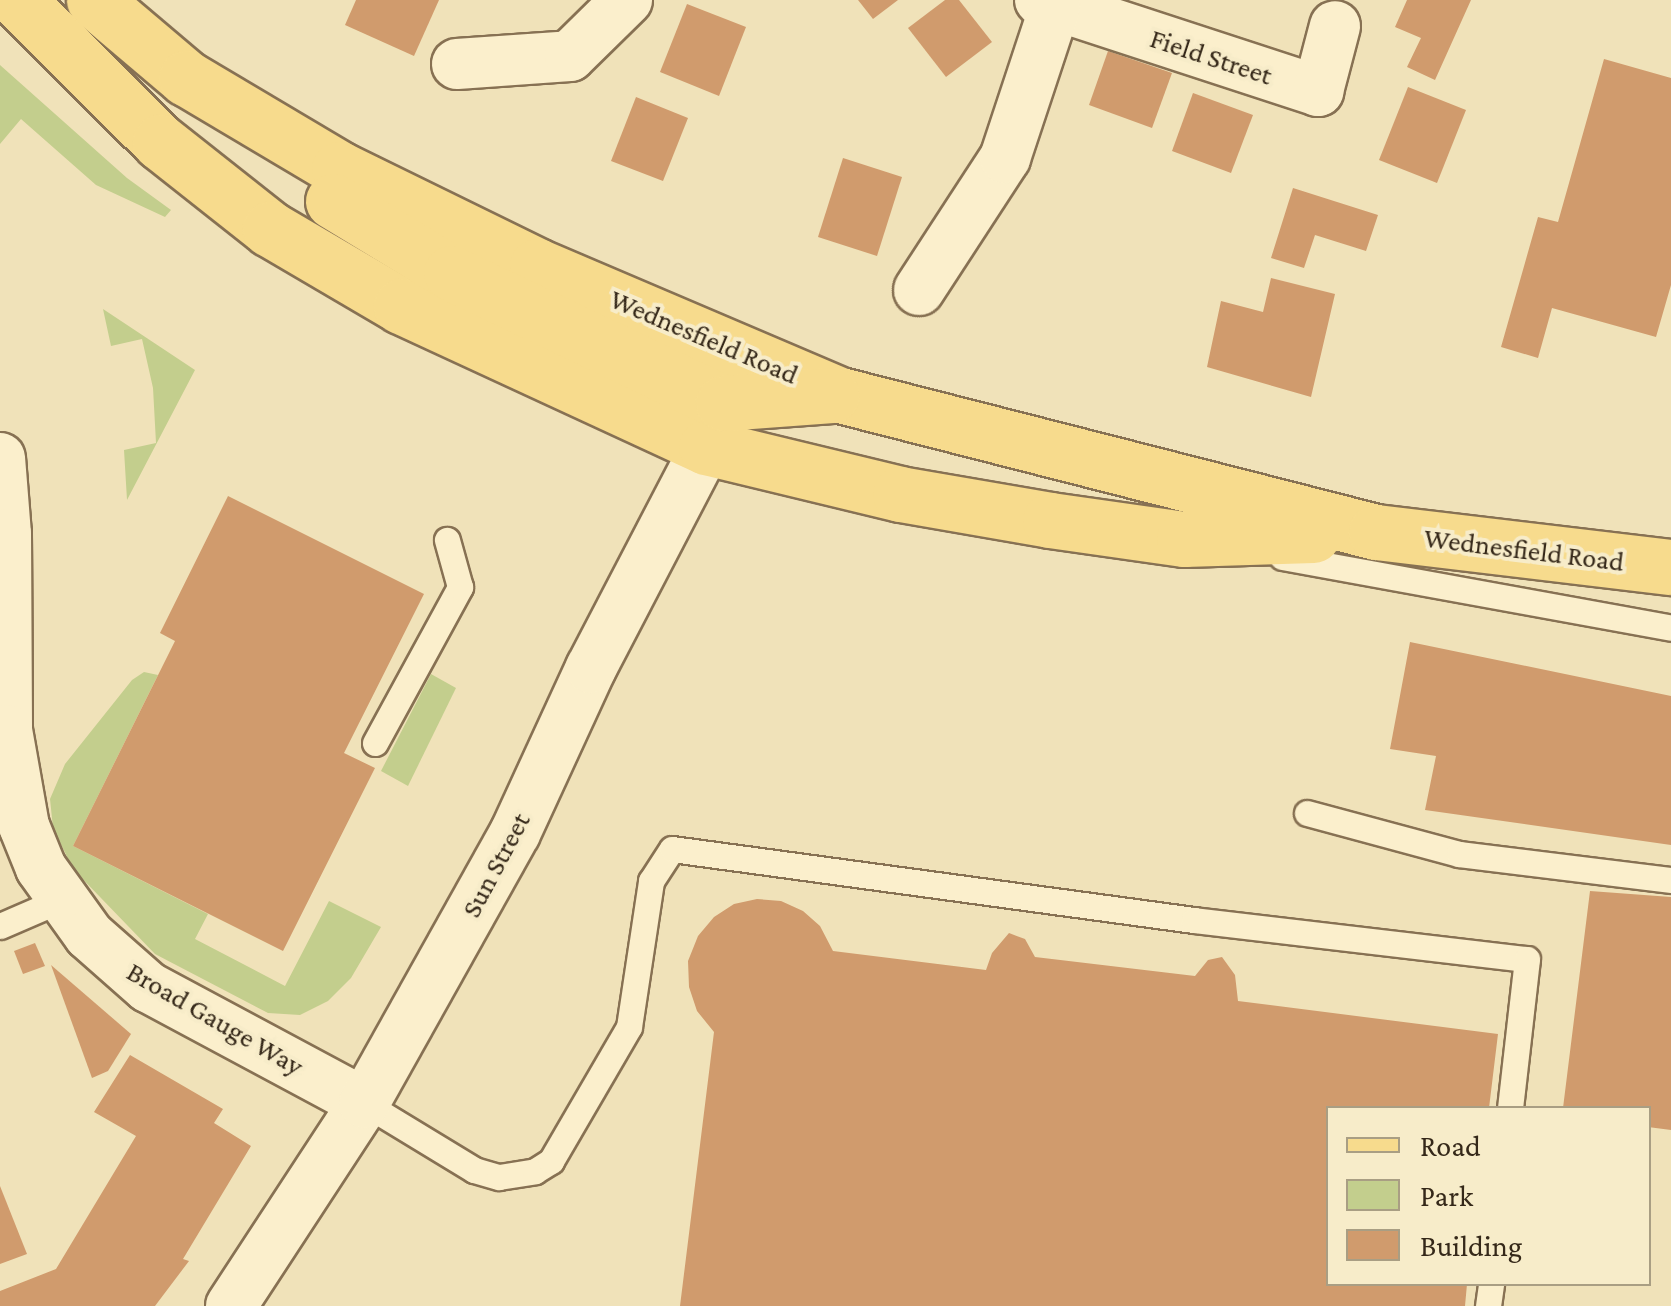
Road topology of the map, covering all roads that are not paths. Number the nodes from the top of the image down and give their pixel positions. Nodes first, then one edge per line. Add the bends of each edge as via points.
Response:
1 (17, 0) edge
2 (94, 0) edge
3 (627, 0) edge
4 (1048, 4) edge
5 (0, 18) edge
6 (1335, 26) dead end
7 (457, 64) dead end
8 (186, 78) junction
9 (160, 142) junction
10 (919, 290) dead end
11 (840, 395) junction
12 (714, 425) junction
13 (0, 458) edge
14 (1376, 532) junction
15 (447, 540) dead end
16 (1184, 540) junction
17 (1671, 567) edge
18 (1671, 628) edge
19 (3, 729) edge
20 (375, 743) dead end
21 (1308, 813) dead end
22 (1671, 880) edge
23 (60, 900) junction
24 (0, 926) edge
25 (364, 1103) junction
26 (1510, 1106) edge
27 (232, 1306) edge

1 - 9 main road, Wednesfield Road
2 - 8 main road, Wednesfield Road
3 - 7 street via 570,56
4 - 6 street, Field Street via 1318,91
4 - 10 street via 1005,158
5 - 9 lane, Wednesfield Road
8 - 11 main road, Wednesfield Road via 339,169 537,266
8 - 12 main road via 254,152
9 - 12 main road, Wednesfield Road via 270,229 401,306
11 - 12 main road
11 - 14 main road, Wednesfield Road
12 - 16 main road, Wednesfield Road via 900,494
12 - 25 street, Sun Street via 515,833
13 - 19 street, Broad Gauge Way via 6,534
14 - 16 main road, Wednesfield Road
14 - 17 main road, Wednesfield Road
15 - 20 lane via 460,587
16 - 18 lane
19 - 23 street, Broad Gauge Way via 24,826
21 - 22 lane via 1460,854
23 - 24 lane
23 - 25 street, Broad Gauge Way via 148,987
25 - 26 lane via 474,1170 500,1177 551,1161 628,1027 651,881 672,849 1527,959
25 - 27 street, Sun Street

